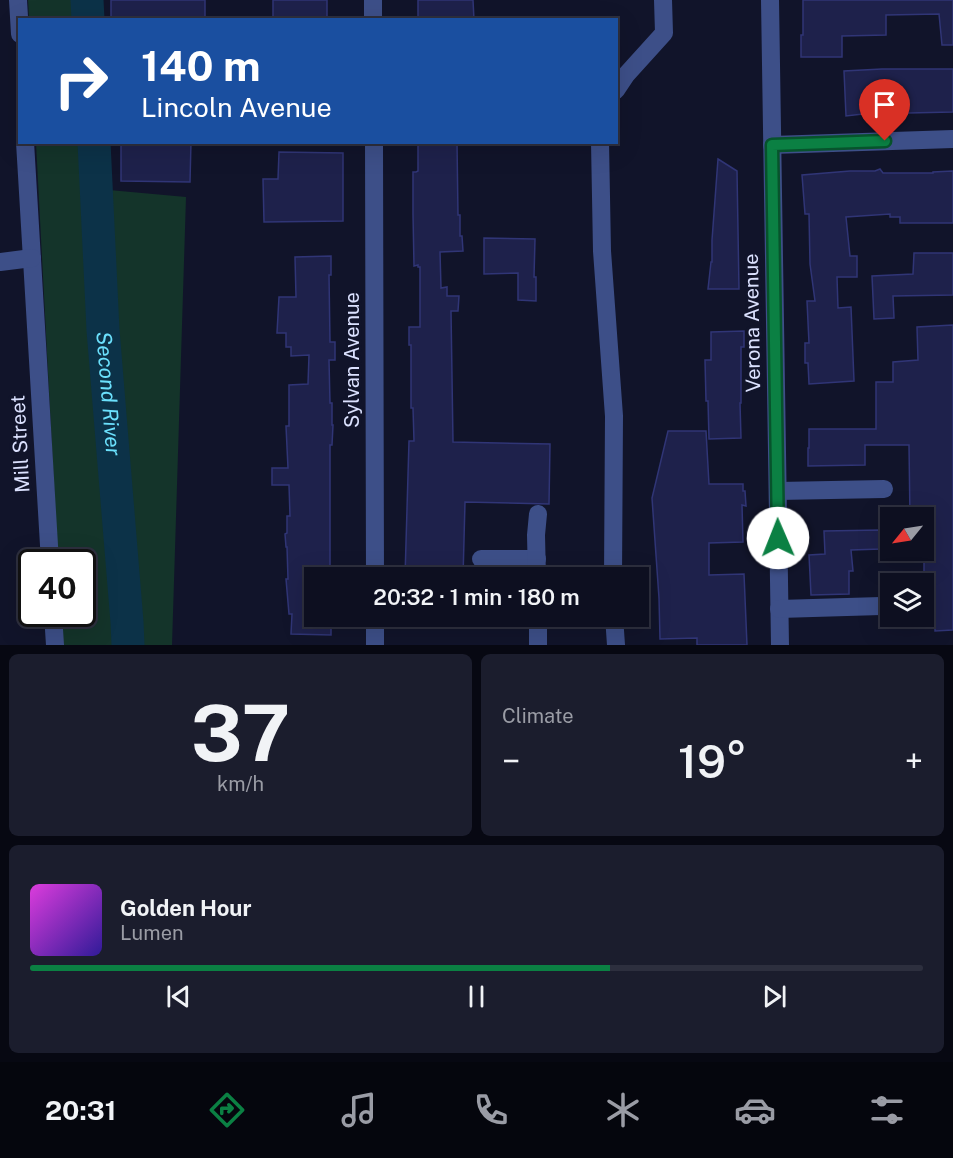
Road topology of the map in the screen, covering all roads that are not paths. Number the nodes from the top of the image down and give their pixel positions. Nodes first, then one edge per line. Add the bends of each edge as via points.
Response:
1 (373, 0) edge
2 (663, 0) edge
3 (770, 0) edge
4 (12, 4) edge
5 (374, 18) edge
6 (18, 26) edge
7 (618, 87) edge
8 (953, 139) edge
9 (26, 144) edge
10 (374, 144) edge
11 (600, 144) edge
12 (772, 145) junction
13 (32, 258) junction
14 (0, 262) edge
15 (884, 489) dead end
16 (777, 491) junction
17 (538, 514) dead end
18 (49, 549) edge
19 (482, 559) dead end
20 (537, 559) junction
21 (375, 567) edge
22 (537, 567) edge
23 (613, 567) edge
24 (880, 606) edge
25 (779, 609) junction
26 (54, 627) edge
27 (375, 627) edge
28 (538, 627) edge
29 (615, 627) edge
30 (55, 645) edge
31 (375, 645) edge
32 (538, 645) edge
33 (616, 645) edge
34 (780, 645) edge

1 - 5 street
2 - 7 street via 664,33
3 - 12 street, Verona Avenue
4 - 6 street
8 - 12 street
9 - 13 street, Mill Street
10 - 21 street, Sylvan Avenue
11 - 23 street via 602,251 614,416
12 - 16 street, Verona Avenue
13 - 14 street
13 - 18 street, Mill Street
15 - 16 street
16 - 25 street, Verona Avenue
17 - 20 street
19 - 20 street
20 - 22 street
24 - 25 street
25 - 34 street, Verona Avenue
26 - 30 street
27 - 31 street
28 - 32 street
29 - 33 street

